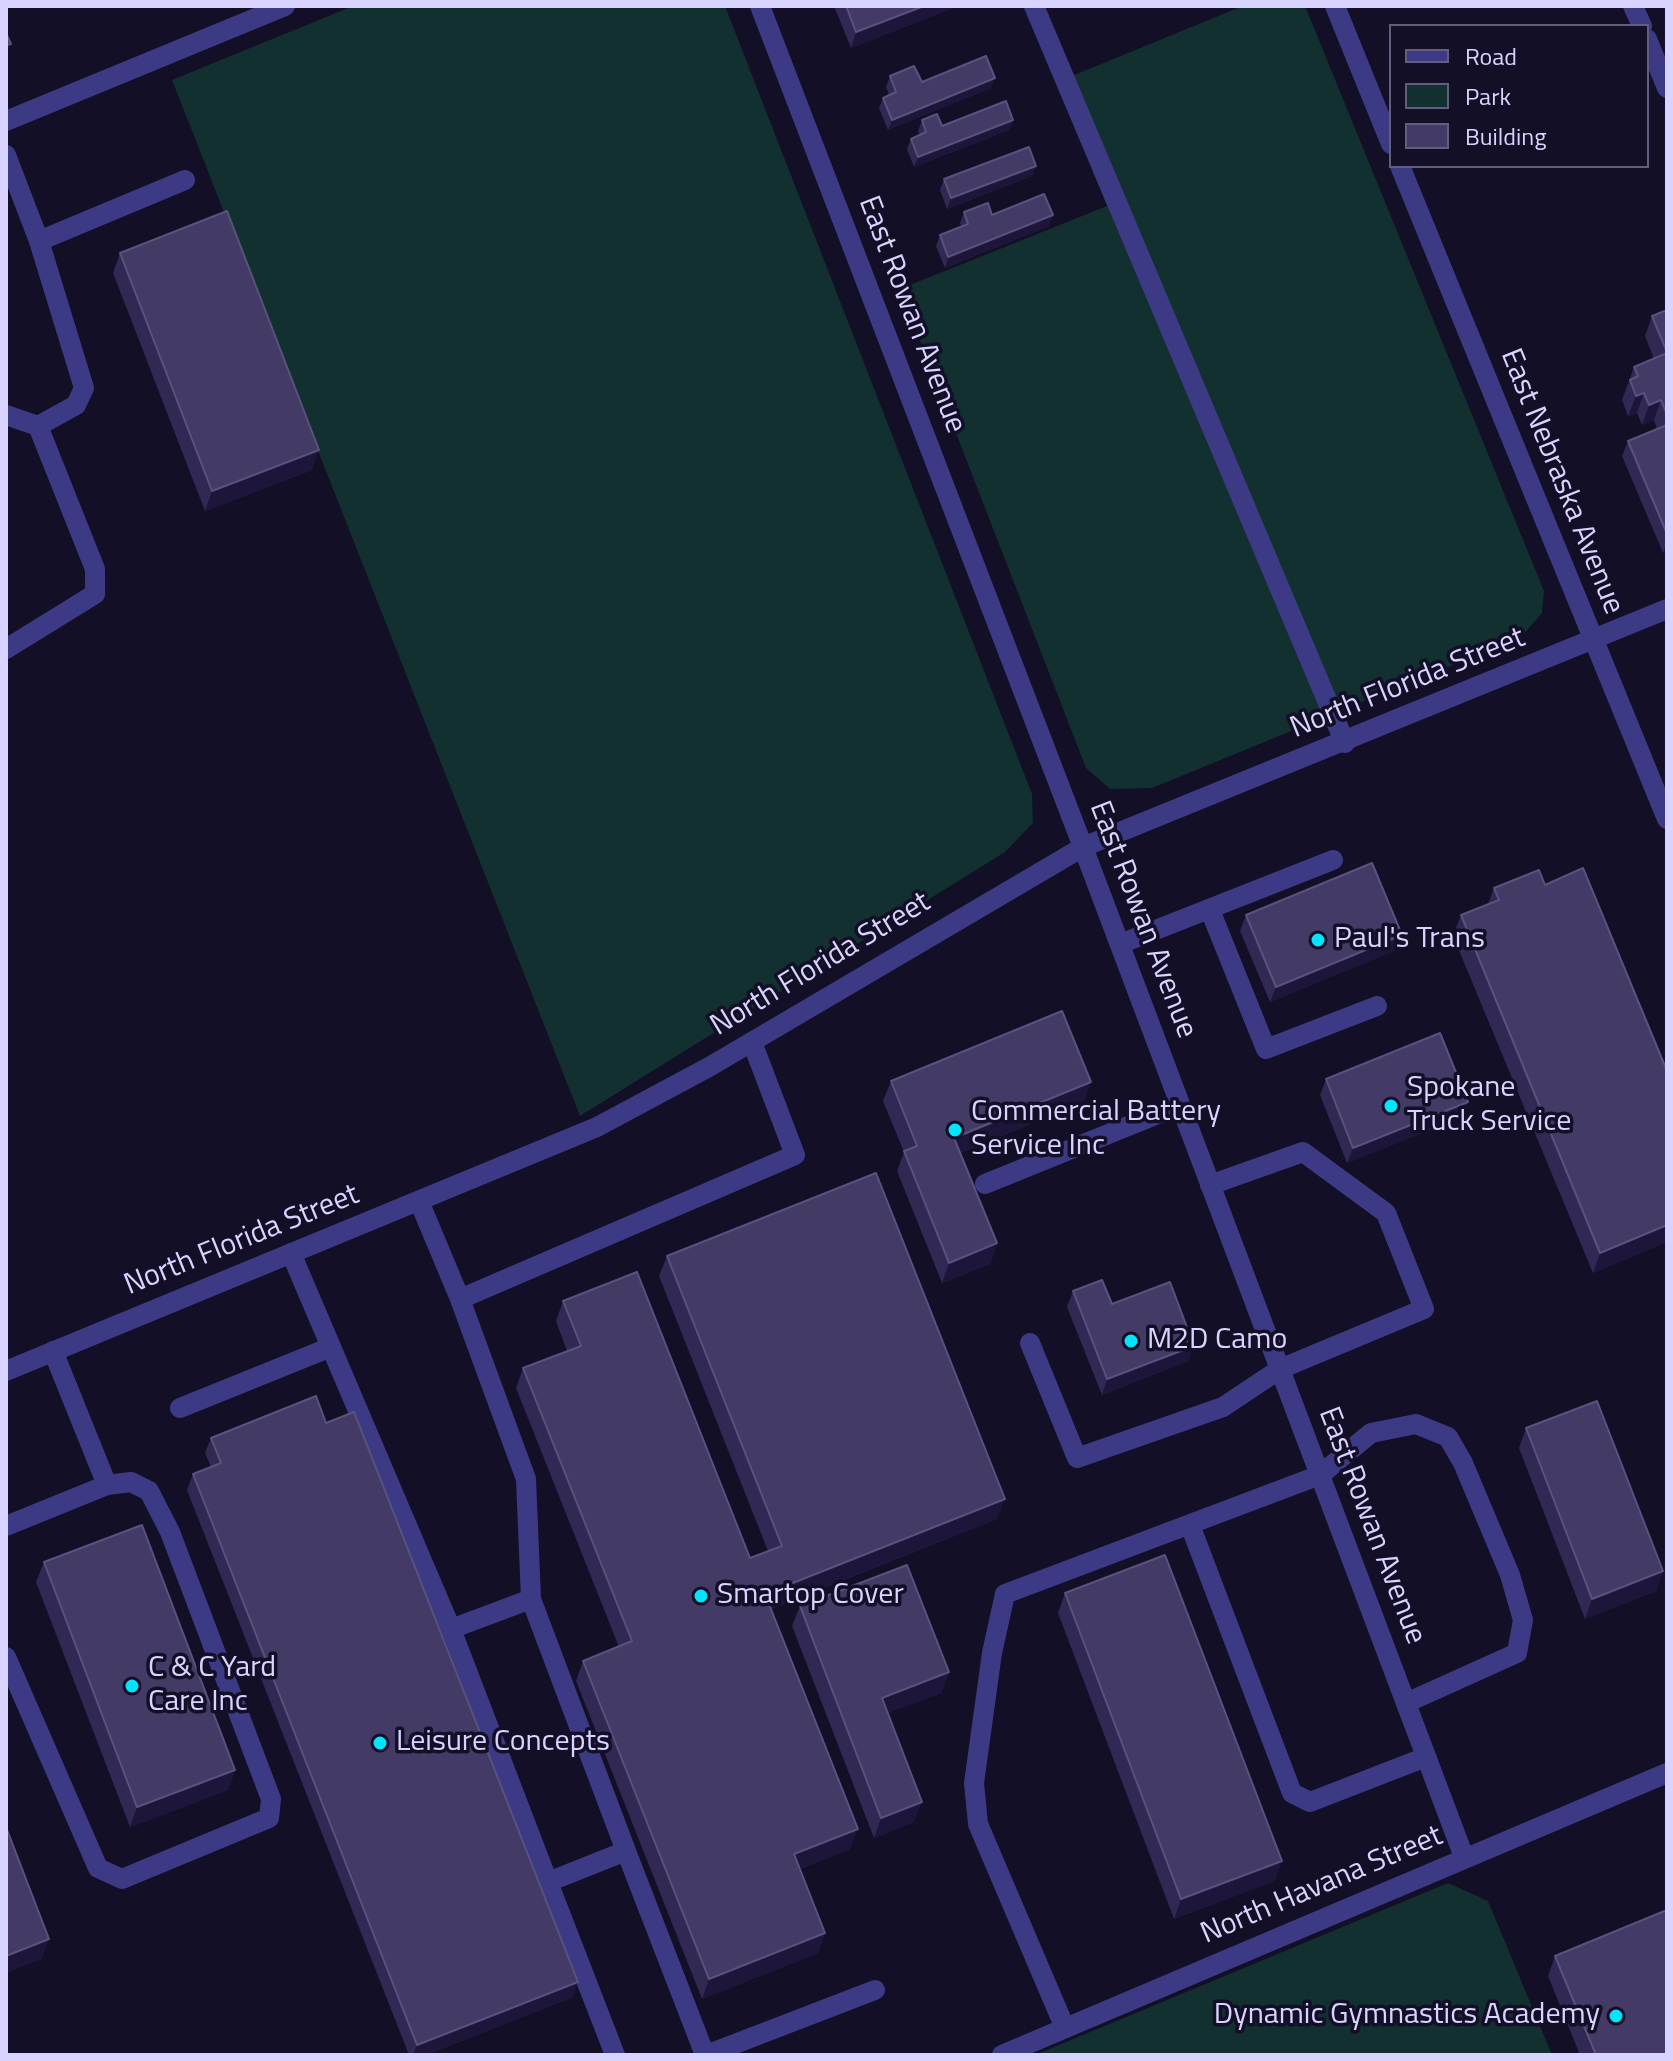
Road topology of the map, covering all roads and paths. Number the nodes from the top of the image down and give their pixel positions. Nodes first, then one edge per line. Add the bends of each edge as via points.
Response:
1 (285, 6) edge
2 (760, 6) edge
3 (1034, 6) edge
4 (1335, 6) edge
5 (1649, 44) edge
6 (1667, 88) edge
7 (6, 121) edge
8 (1389, 139) edge
9 (6, 155) edge
10 (1401, 168) edge
11 (185, 180) dead end
12 (39, 241) junction
13 (6, 415) edge
14 (38, 426) junction
15 (1667, 609) edge
16 (1593, 640) junction
17 (6, 649) edge
18 (1345, 743) junction
19 (1667, 819) edge
20 (1083, 847) junction
21 (1333, 860) dead end
22 (1210, 910) junction
23 (1120, 944) junction
24 (1377, 1006) dead end
25 (752, 1042) junction
26 (1180, 1105) junction
27 (985, 1184) dead end
28 (1210, 1185) junction
29 (419, 1201) junction
30 (291, 1253) junction
31 (460, 1299) junction
32 (1030, 1343) dead end
33 (331, 1347) junction
34 (53, 1351) junction
35 (1280, 1369) junction
36 (6, 1371) edge
37 (180, 1408) dead end
38 (1320, 1475) junction
39 (107, 1485) junction
40 (1190, 1525) junction
41 (6, 1526) edge
42 (531, 1599) junction
43 (451, 1629) junction
44 (6, 1657) edge
45 (1406, 1703) junction
46 (1426, 1757) junction
47 (1667, 1773) edge
48 (626, 1851) junction
49 (1464, 1857) junction
50 (548, 1882) junction
51 (875, 1990) dead end
52 (1065, 2028) junction
53 (615, 2055) edge
54 (705, 2055) edge
55 (1002, 2055) edge

1 - 7 street
2 - 20 street, East Rowan Avenue
3 - 18 street
4 - 8 street
5 - 6 street
9 - 12 street
10 - 16 street, East Nebraska Avenue
11 - 12 street
12 - 14 street via 84,388 76,405
13 - 14 street
14 - 17 street via 95,569 95,594
15 - 16 street, North Florida Street
16 - 18 street, North Florida Street
16 - 19 street, East Nebraska Avenue
18 - 20 street, North Florida Street
20 - 23 street, East Rowan Avenue
20 - 25 street, North Florida Street
21 - 22 street
22 - 23 street
22 - 24 street via 1266,1049
23 - 26 street, East Rowan Avenue
25 - 29 street, North Florida Street via 597,1127
25 - 31 street via 795,1155
26 - 27 street
26 - 28 street, East Rowan Avenue
28 - 35 street, East Rowan Avenue
28 - 35 street via 1303,1152 1386,1213 1424,1309
29 - 30 street, North Florida Street
29 - 31 street
30 - 33 street
30 - 34 street, North Florida Street
31 - 42 street via 526,1479
32 - 35 street via 1077,1458 1223,1407
33 - 37 street
33 - 43 street
34 - 36 street, North Florida Street
34 - 39 street
35 - 38 street, East Rowan Avenue
38 - 40 street
38 - 45 street, East Rowan Avenue
38 - 45 street via 1371,1433 1416,1424 1448,1437 1510,1575 1523,1620 1517,1653
39 - 41 street
39 - 44 street via 131,1482 149,1491 170,1532 271,1799 269,1818 122,1879 98,1868
40 - 46 street via 1292,1793 1310,1802
40 - 52 street via 1005,1594 974,1783 978,1824
42 - 43 street
42 - 48 street
43 - 50 street
45 - 46 street, East Rowan Avenue
46 - 49 street, East Rowan Avenue
47 - 49 street, North Havana Street
48 - 50 street
48 - 54 street
49 - 52 street, North Havana Street
50 - 53 street
51 - 54 street
52 - 55 street, North Havana Street

